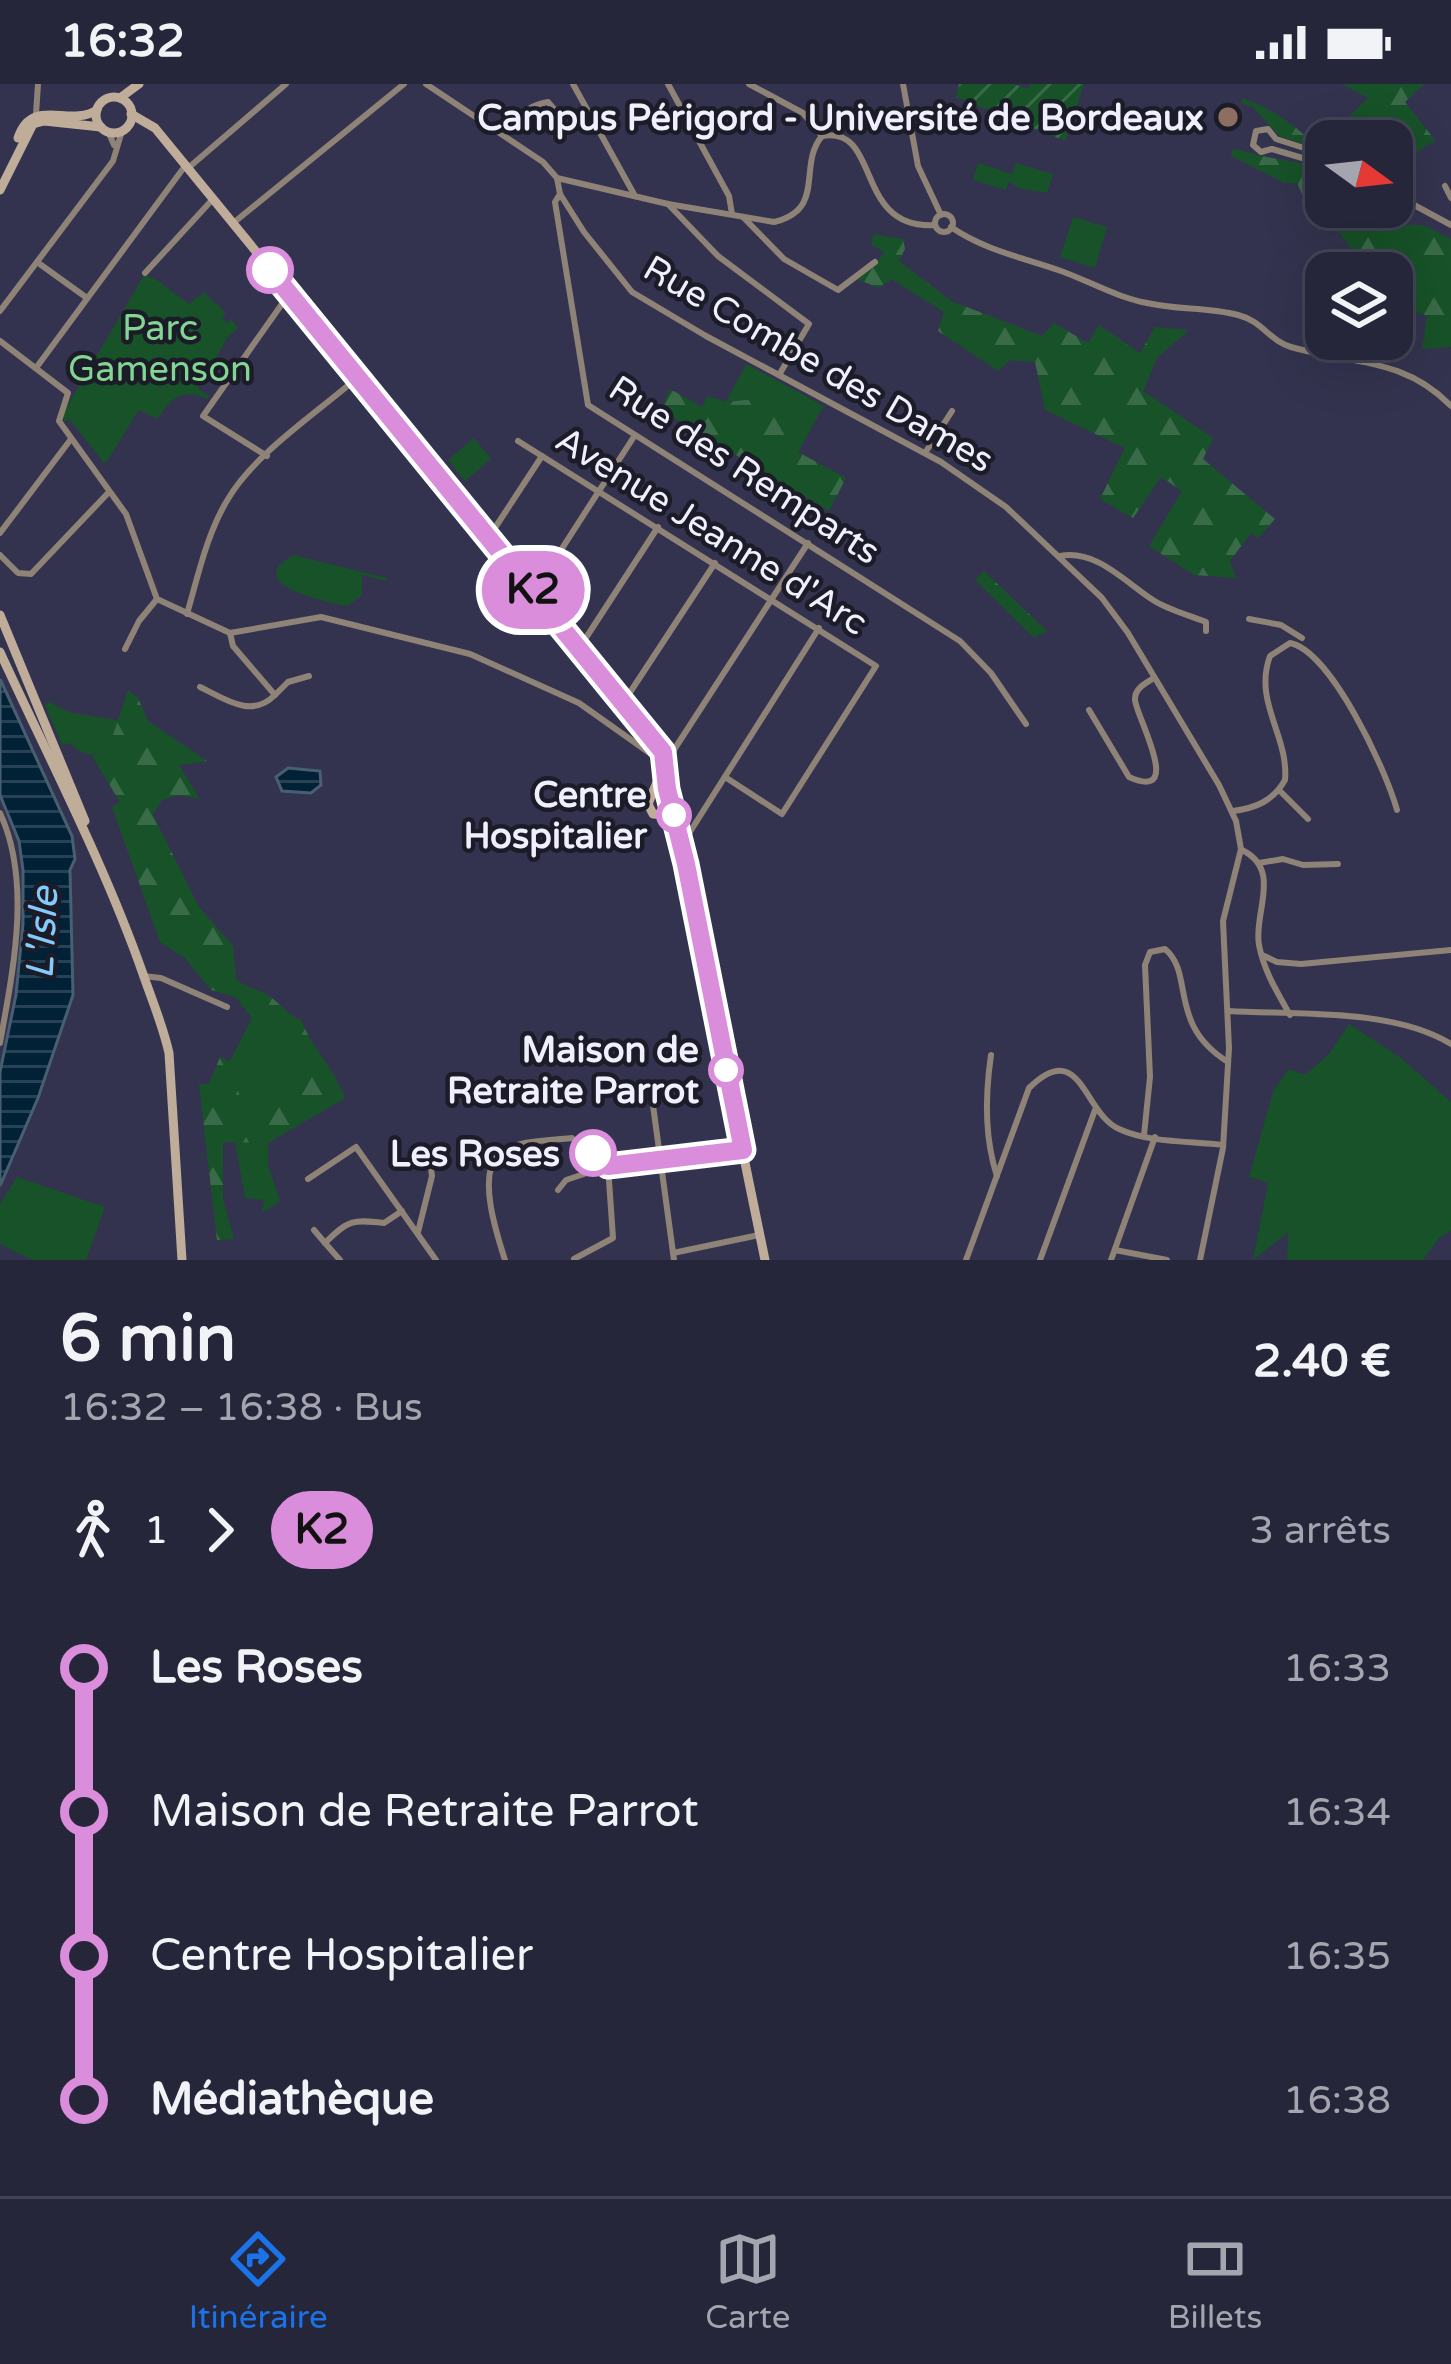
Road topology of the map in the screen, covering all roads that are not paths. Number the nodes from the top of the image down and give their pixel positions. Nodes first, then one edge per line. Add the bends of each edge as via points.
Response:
1 (38, 84) edge
2 (286, 84) edge
3 (404, 84) edge
4 (427, 84) edge
5 (573, 84) edge
6 (668, 84) edge
7 (749, 84) edge
8 (903, 84) edge
9 (103, 87) edge
10 (137, 87) edge
11 (117, 98) junction
12 (99, 106) junction
13 (131, 111) junction
14 (36, 114) junction
15 (560, 116) dead end
16 (105, 129) junction
17 (124, 129) junction
18 (506, 134) junction
19 (821, 136) junction
20 (163, 140) junction
21 (1305, 148) edge
22 (115, 155) junction
23 (1305, 159) edge
24 (186, 168) junction
25 (556, 178) junction
26 (2, 183) edge
27 (1445, 186) dead end
28 (560, 194) junction
29 (635, 197) junction
30 (1451, 198) edge
31 (212, 200) junction
32 (668, 204) junction
33 (1413, 204) edge
34 (732, 214) junction
35 (941, 214) junction
36 (743, 217) junction
37 (232, 224) junction
38 (935, 225) junction
39 (1451, 225) edge
40 (951, 227) junction
41 (37, 262) junction
42 (874, 262) dead end
43 (145, 273) dead end
44 (290, 294) junction
45 (87, 298) junction
46 (0, 311) edge
47 (0, 341) edge
48 (36, 368) junction
49 (779, 375) junction
50 (358, 377) junction
51 (1451, 406) edge
52 (952, 411) dead end
53 (635, 435) junction
54 (71, 439) junction
55 (518, 441) dead end
56 (925, 454) junction
57 (267, 456) junction
58 (542, 456) junction
59 (599, 490) junction
60 (111, 492) junction
61 (658, 527) junction
62 (0, 533) edge
63 (489, 537) junction
64 (808, 543) junction
65 (0, 555) edge
66 (1060, 556) junction
67 (715, 562) junction
68 (534, 592) junction
69 (772, 598) junction
70 (157, 599) junction
71 (188, 614) junction
72 (0, 615) edge
73 (1249, 619) dead end
74 (820, 628) junction
75 (1206, 631) dead end
76 (230, 633) junction
77 (1301, 638) dead end
78 (580, 647) junction
79 (125, 649) dead end
80 (0, 652) edge
81 (309, 676) dead end
82 (1154, 678) junction
83 (200, 687) dead end
84 (275, 695) junction
85 (624, 703) junction
86 (1089, 710) dead end
87 (1025, 724) dead end
88 (661, 759) junction
89 (60, 769) junction
90 (725, 777) junction
91 (1279, 790) junction
92 (656, 792) junction
93 (671, 802) junction
94 (1397, 810) dead end
95 (1232, 812) junction
96 (0, 813) edge
97 (657, 816) junction
98 (1308, 819) dead end
99 (679, 832) junction
100 (1241, 849) junction
101 (1258, 863) junction
102 (1338, 864) dead end
103 (689, 886) junction
104 (1451, 950) edge
105 (1262, 955) junction
106 (143, 976) junction
107 (227, 1007) dead end
108 (1228, 1011) junction
109 (1290, 1015) junction
110 (0, 1043) edge
111 (1451, 1044) edge
112 (991, 1055) dead end
113 (1228, 1062) junction
114 (652, 1098) dead end
115 (1095, 1110) junction
116 (1144, 1136) junction
117 (1155, 1137) junction
118 (1223, 1145) junction
119 (743, 1150) junction
120 (429, 1154) dead end
121 (658, 1160) junction
122 (608, 1166) junction
123 (997, 1177) junction
124 (308, 1179) dead end
125 (558, 1190) dead end
126 (402, 1211) junction
127 (314, 1231) dead end
128 (417, 1233) junction
129 (759, 1234) junction
130 (325, 1243) junction
131 (1115, 1250) junction
132 (674, 1257) edge
133 (574, 1259) edge
134 (182, 1260) edge
135 (340, 1260) edge
136 (436, 1260) edge
137 (505, 1260) edge
138 (765, 1260) edge
139 (966, 1260) edge
140 (1040, 1260) edge
141 (1112, 1260) edge
142 (1167, 1260) edge
143 (1200, 1260) edge

1 - 14 street
2 - 24 street
3 - 37 street
4 - 18 street
5 - 29 street
6 - 34 street
7 - 19 street via 803,113
8 - 35 street via 918,166
9 - 11 main road
9 - 12 main road
10 - 11 main road
10 - 13 main road
11 - 12 main road
11 - 13 main road
12 - 14 main road via 85,116
12 - 16 main road
13 - 17 main road
13 - 20 main road
14 - 26 main road via 22,127
15 - 18 street via 540,103
16 - 17 main road
16 - 22 street
16 - 26 main road via 33,124
17 - 20 main road via 147,129
17 - 22 street
18 - 25 street
19 - 36 street via 797,211 774,222
19 - 38 street via 853,142 891,211
20 - 24 main road
21 - 23 street via 1268,129 1252,138 1261,152
22 - 41 street
24 - 31 main road
24 - 45 street
25 - 28 street, Rue Combe des Dames
25 - 29 street
27 - 30 street
28 - 49 street, Rue Combe des Dames via 632,292
28 - 53 street, Rue des Remparts via 584,400
29 - 32 street
31 - 37 main road
31 - 43 street
32 - 34 street
32 - 49 street via 718,256 809,324
33 - 39 street
34 - 36 street
35 - 38 street
35 - 40 street
36 - 42 street via 784,259 838,290
37 - 44 main road
38 - 40 street
40 - 51 street via 1114,295 1228,312 1258,322 1285,345 1402,371
41 - 45 street
41 - 46 street
44 - 50 main road
44 - 57 street via 203,416
45 - 48 street
47 - 48 street
48 - 54 street via 68,393 58,417
49 - 56 street, Rue Combe des Dames
50 - 57 street
50 - 63 main road
52 - 56 street
53 - 59 street
53 - 64 street, Rue des Remparts
54 - 60 street
54 - 62 street
55 - 58 street, Avenue Jeanne d'Arc
56 - 66 street, Rue Combe des Dames via 989,493
57 - 71 street via 224,506
58 - 59 street, Avenue Jeanne d'Arc
58 - 63 street
59 - 61 street, Avenue Jeanne d'Arc
59 - 68 street
60 - 65 street via 31,574 19,574
60 - 70 street
61 - 67 street, Avenue Jeanne d'Arc
61 - 78 street
63 - 68 main road
64 - 69 street
64 - 87 street, Rue des Remparts via 970,648
66 - 75 street via 1110,569 1156,602 1206,622
66 - 82 street, Rue Combe des Dames via 1102,598
67 - 69 street, Avenue Jeanne d'Arc
67 - 85 street
68 - 78 main road
69 - 74 street, Avenue Jeanne d'Arc
69 - 88 street
70 - 71 street
70 - 79 street
71 - 76 street
72 - 89 main road
73 - 77 street
74 - 90 street
74 - 90 street, Avenue Jeanne d'Arc via 876,666 782,814
76 - 84 street via 232,646
76 - 88 street via 321,617 470,654 579,703
78 - 85 main road
80 - 89 main road
81 - 84 street
82 - 86 street via 1135,695 1157,765 1146,781 1130,777
82 - 95 street, Rue Combe des Dames
83 - 84 street via 251,708
85 - 88 main road
88 - 92 main road
88 - 93 main road
89 - 106 main road
90 - 99 street via 688,835
91 - 94 street via 1284,757 1263,689 1270,656 1290,643 1305,647 1328,673
91 - 95 street
91 - 98 street
92 - 93 main road
92 - 97 main road via 647,804
93 - 97 main road
93 - 99 main road
95 - 100 street, Rue Combe des Dames
96 - 110 street via 17,867
97 - 103 main road via 671,828
99 - 103 main road
100 - 101 street
100 - 108 street, Rue Combe des Dames via 1223,921
101 - 102 street
101 - 105 street
103 - 119 main road
104 - 105 street via 1301,964
105 - 109 street
106 - 107 street
106 - 134 main road via 169,1054
108 - 109 street
108 - 113 street, Rue Combe des Dames
109 - 111 street via 1412,1026
112 - 123 street via 986,1092
113 - 116 street via 1198,1037 1175,958 1165,949 1150,952
113 - 118 street, Rue Combe des Dames
114 - 121 street
115 - 116 street via 1118,1129
115 - 123 street via 1069,1072 1042,1076 1029,1088
115 - 140 street
116 - 117 street
117 - 118 street
117 - 131 street
118 - 143 street, Rue Combe des Dames
119 - 121 street
119 - 129 main road
120 - 128 street via 432,1176
121 - 122 street
121 - 132 street
122 - 125 street
122 - 133 street via 613,1238
122 - 137 street via 572,1138 497,1155 489,1201
123 - 139 street
124 - 126 street via 356,1147
126 - 128 street
126 - 130 street via 384,1222 349,1222
127 - 130 street
128 - 136 street
129 - 132 street
129 - 138 main road
130 - 135 street
131 - 141 street
131 - 142 street

